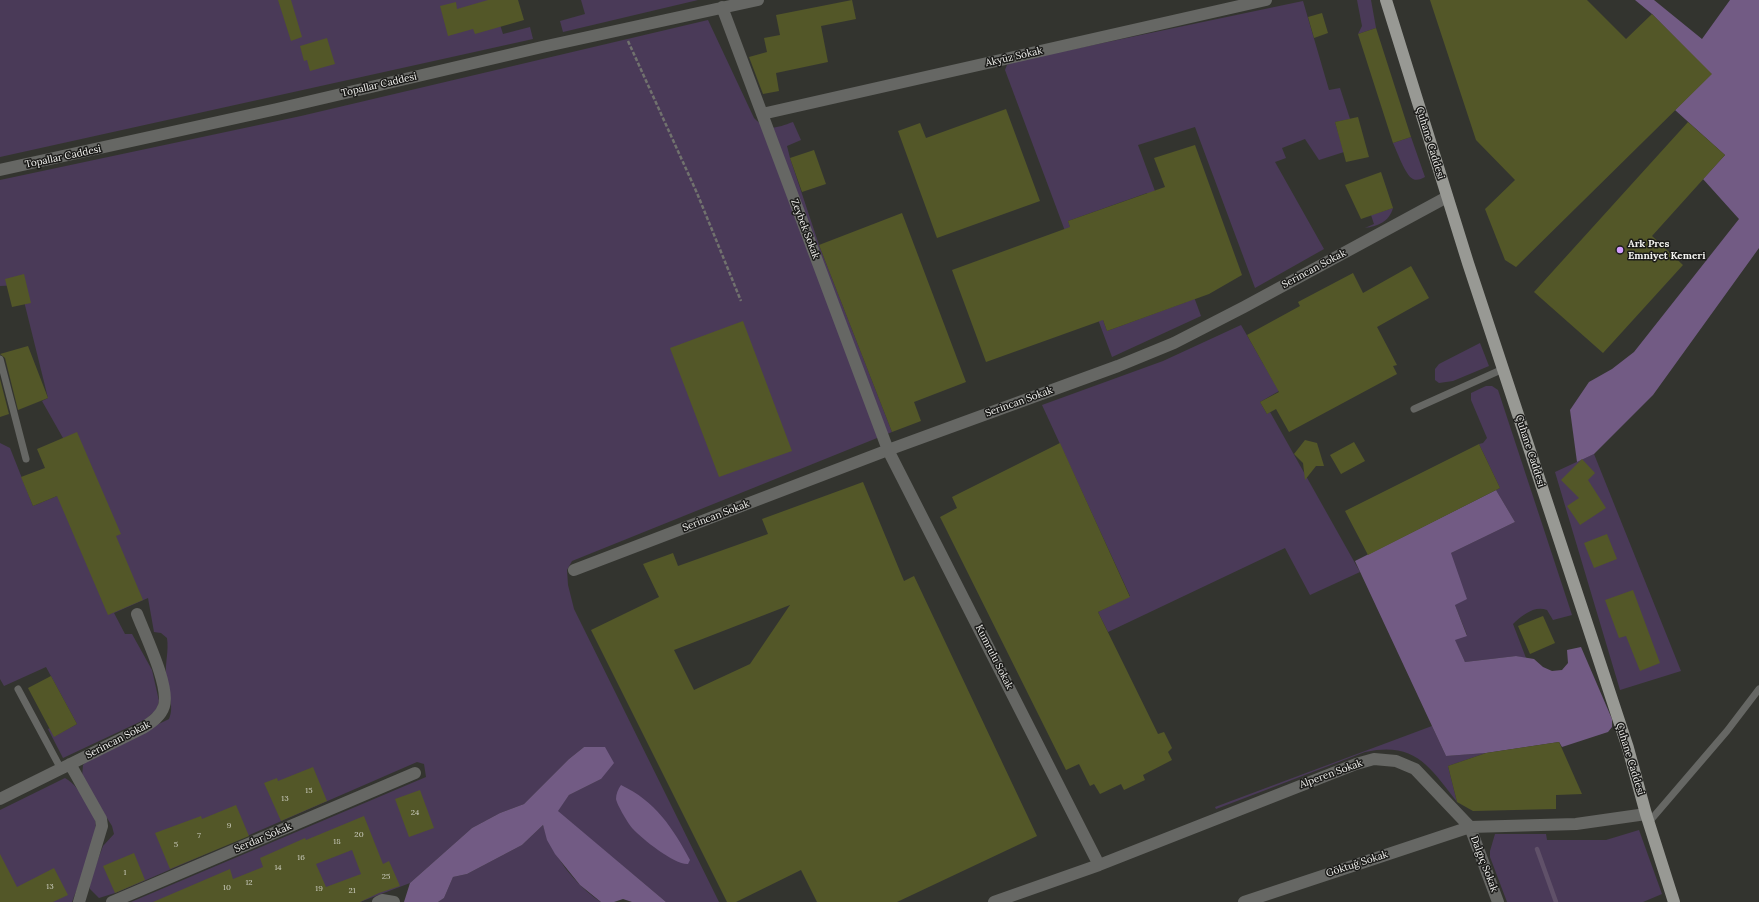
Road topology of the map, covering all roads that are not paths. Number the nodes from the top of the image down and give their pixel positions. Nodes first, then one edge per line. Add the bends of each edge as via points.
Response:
1 (758, 0) edge
2 (1266, 0) edge
3 (1386, 0) edge
4 (722, 7) junction
5 (762, 114) junction
6 (0, 170) edge
7 (1448, 197) junction
8 (0, 359) edge
9 (1503, 369) junction
10 (1414, 409) dead end
11 (888, 450) junction
12 (26, 459) dead end
13 (574, 570) dead end
14 (137, 614) dead end
15 (18, 689) dead end
16 (1759, 689) edge
17 (66, 766) junction
18 (415, 773) dead end
19 (0, 799) edge
20 (1647, 818) junction
21 (1470, 827) junction
22 (1099, 865) junction
23 (79, 902) edge
24 (112, 902) edge
25 (378, 902) edge
26 (394, 902) edge
27 (994, 902) edge
28 (1245, 902) edge
29 (1498, 902) edge
30 (1674, 902) edge

1 - 4 street, Topallar Caddesi
2 - 5 street, Akyüz Sokak
3 - 7 main road, Çuhane Caddesi
4 - 5 street, Zeybek Sokak
4 - 6 street, Topallar Caddesi
5 - 11 street, Zeybek Sokak
7 - 9 main road, Çuhane Caddesi
7 - 11 street, Serincan Sokak via 1174,343
8 - 12 lane
9 - 10 lane
9 - 20 main road, Çuhane Caddesi via 1628,748
11 - 13 street, Serincan Sokak
11 - 22 street, Kumrulu Sokak
14 - 17 street, Serincan Sokak via 162,679 165,691 164,705 154,722
15 - 17 lane
16 - 20 lane via 1728,731
17 - 19 street, Serincan Sokak
17 - 23 street via 101,819 102,826
18 - 24 street, Serdar Sokak
20 - 21 street via 1576,824
20 - 30 main road, Çuhane Caddesi
21 - 22 street, Alperen Sokak via 1415,769 1396,761 1374,759
21 - 28 street, Göktuğ Sokak
21 - 29 street, Dalgıç Sokak
22 - 27 street, Alperen Sokak
25 - 26 street

